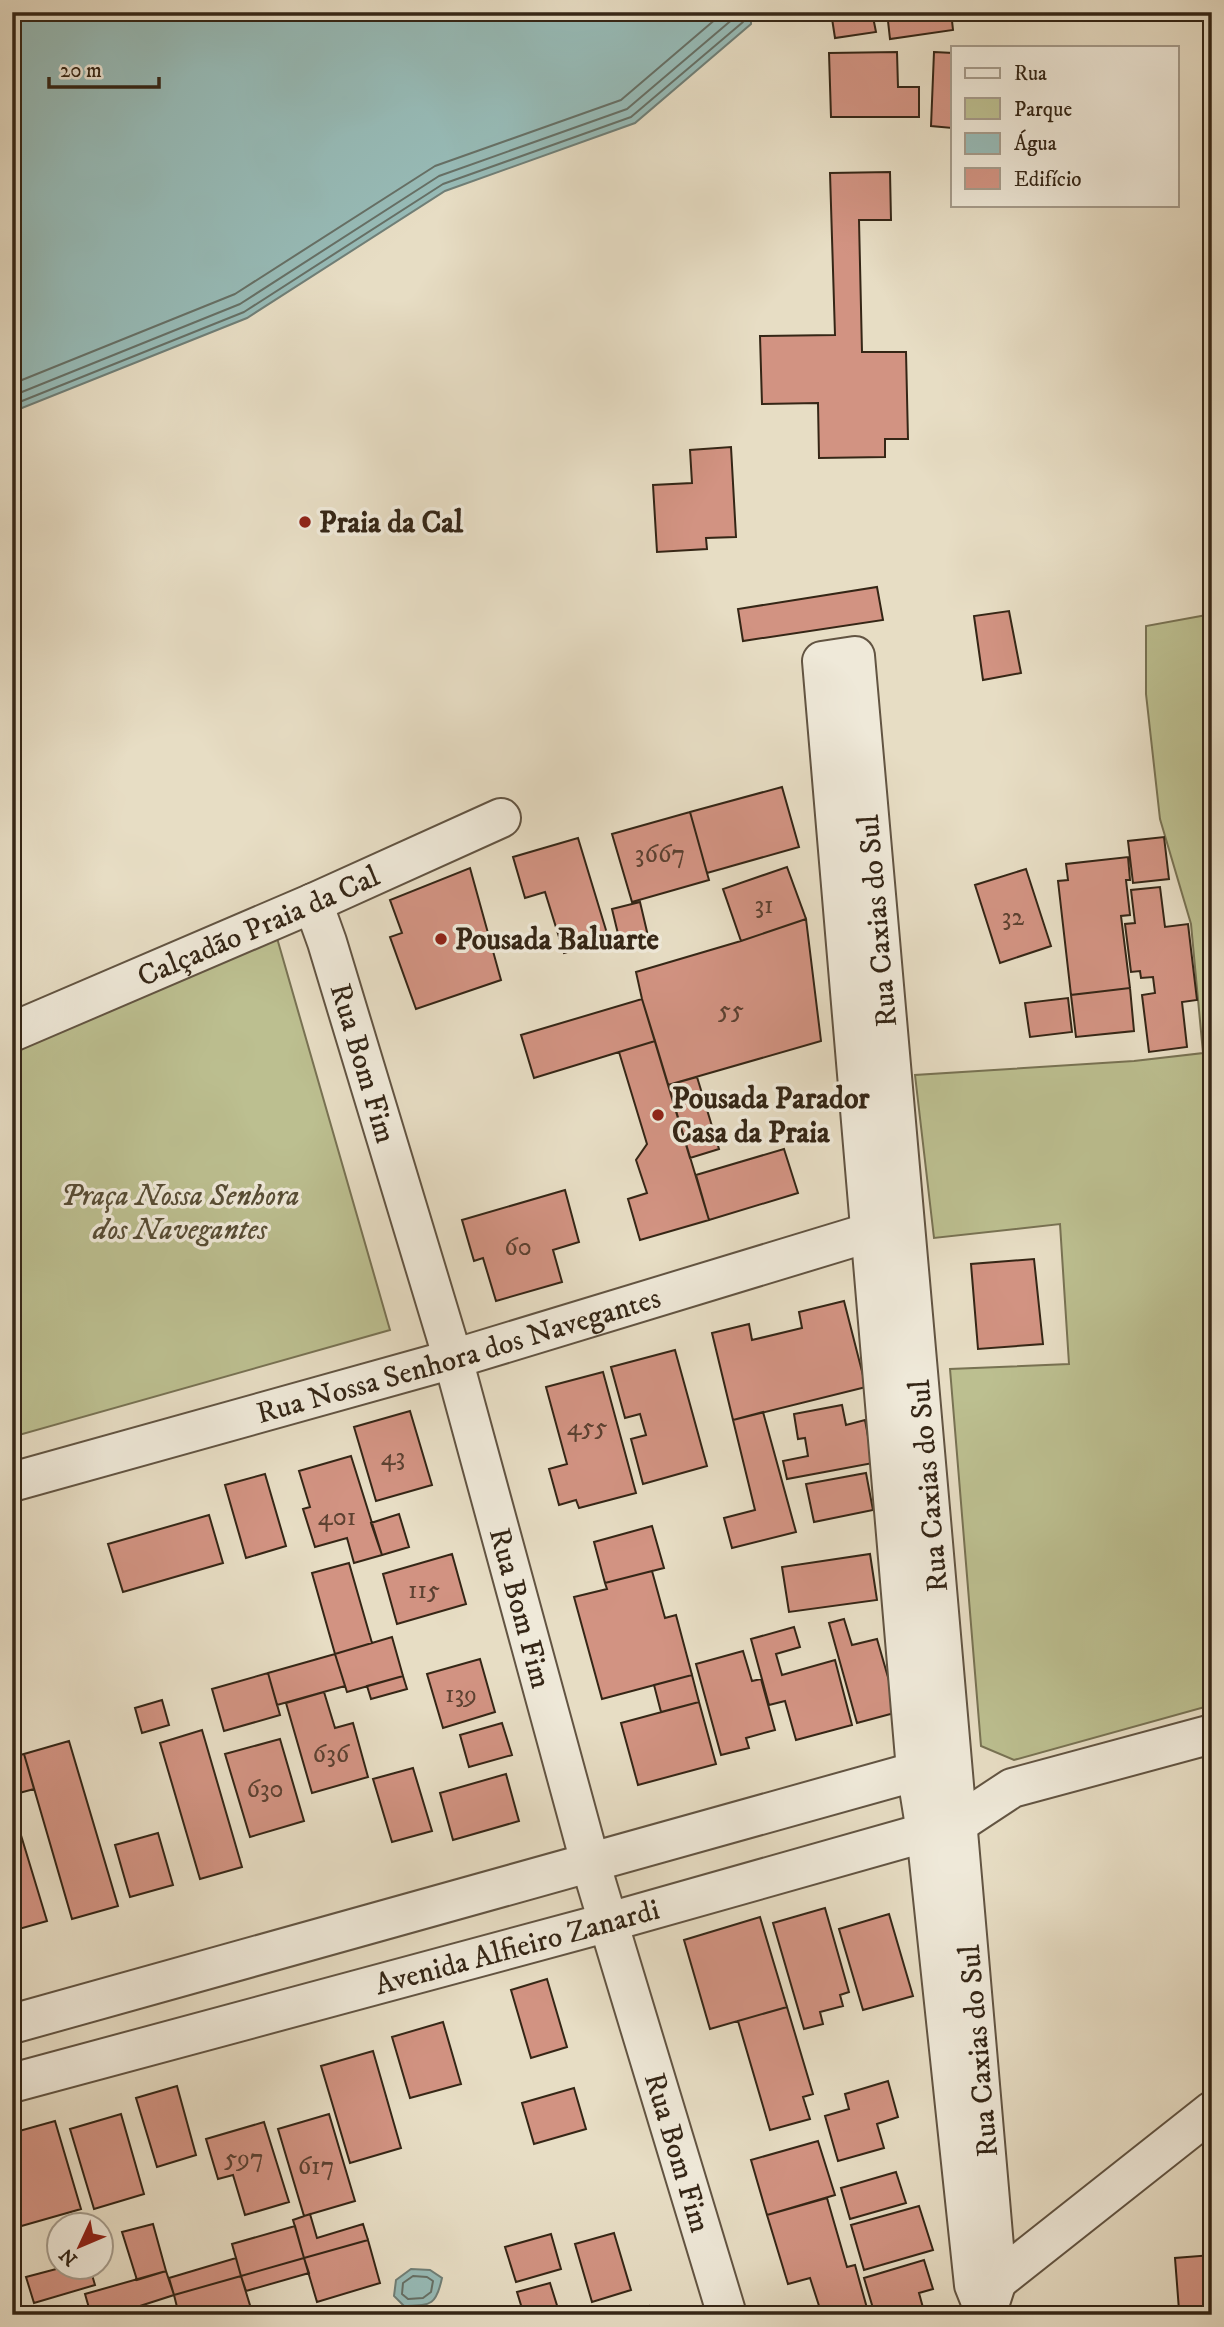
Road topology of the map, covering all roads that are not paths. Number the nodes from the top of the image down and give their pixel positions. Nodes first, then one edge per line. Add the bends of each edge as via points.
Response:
1 (839, 658) dead end
2 (502, 818) dead end
3 (313, 903) junction
4 (12, 1032) edge
5 (887, 1228) junction
6 (453, 1359) junction
7 (12, 1482) edge
8 (1212, 1734) edge
9 (953, 1762) junction
10 (916, 1770) junction
11 (1012, 1788) junction
12 (942, 1828) junction
13 (590, 1863) junction
14 (610, 1922) junction
15 (12, 2024) edge
16 (12, 2083) edge
17 (1212, 2111) edge
18 (727, 2315) edge

1 - 5 street, Rua Caxias do Sul
2 - 3 street, Calçadão Praia da Cal
3 - 4 street, Calçadão Praia da Cal
3 - 6 street, Rua Bom Fim
5 - 6 street, Rua Nossa Senhora dos Navegantes
5 - 9 street, Rua Caxias do Sul
5 - 10 street, Rua Caxias do Sul
6 - 7 street, Rua Nossa Senhora dos Navegantes
6 - 13 street, Rua Bom Fim
8 - 11 street, Avenida Alfieiro Zanardi
9 - 10 street, Avenida Alfieiro Zanardi
9 - 11 street
9 - 12 street, Rua Caxias do Sul
10 - 12 street, Rua Caxias do Sul
10 - 13 street, Avenida Alfieiro Zanardi
11 - 12 street, Avenida Alfieiro Zanardi
12 - 14 street, Avenida Alfieiro Zanardi
12 - 17 street, Rua Caxias do Sul via 986,2283
13 - 14 street, Rua Bom Fim
13 - 15 street, Avenida Alfieiro Zanardi
14 - 16 street, Avenida Alfieiro Zanardi
14 - 18 street, Rua Bom Fim

